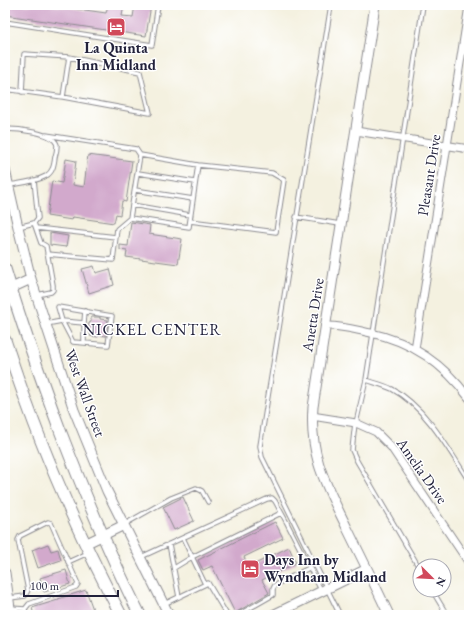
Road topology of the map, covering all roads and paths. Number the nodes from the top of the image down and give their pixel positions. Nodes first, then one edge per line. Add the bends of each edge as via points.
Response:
1 (158, 5) edge
2 (332, 5) edge
3 (375, 5) edge
4 (423, 5) edge
5 (469, 6) edge
6 (5, 22) edge
7 (69, 57) junction
8 (5, 89) edge
9 (22, 92) junction
10 (63, 97) junction
11 (5, 129) edge
12 (356, 131) junction
13 (46, 135) junction
14 (402, 138) junction
15 (446, 145) junction
16 (469, 149) edge
17 (140, 155) junction
18 (198, 165) junction
19 (5, 170) edge
20 (138, 173) junction
21 (34, 180) junction
22 (195, 182) junction
23 (8, 185) junction
24 (135, 190) junction
25 (193, 199) junction
26 (132, 205) junction
27 (190, 215) junction
28 (296, 217) junction
29 (130, 218) junction
30 (190, 220) junction
31 (34, 223) junction
32 (341, 224) junction
33 (18, 227) junction
34 (36, 228) junction
35 (116, 237) junction
36 (47, 254) junction
37 (5, 269) edge
38 (31, 279) junction
39 (8, 290) edge
40 (36, 295) junction
41 (85, 311) junction
42 (62, 321) junction
43 (84, 323) junction
44 (45, 324) junction
45 (325, 326) junction
46 (373, 334) junction
47 (5, 340) edge
48 (84, 343) junction
49 (415, 349) junction
50 (366, 380) junction
51 (469, 398) edge
52 (312, 416) junction
53 (356, 423) junction
54 (469, 481) edge
55 (208, 502) dead end
56 (281, 512) junction
57 (124, 525) junction
58 (102, 536) junction
59 (183, 538) junction
60 (169, 544) junction
61 (87, 549) junction
62 (140, 557) junction
63 (192, 557) junction
64 (414, 558) edge
65 (68, 562) junction
66 (469, 563) edge
67 (174, 568) junction
68 (309, 568) junction
69 (367, 569) junction
70 (5, 573) edge
71 (205, 584) junction
72 (324, 590) junction
73 (179, 597) junction
74 (437, 598) edge
75 (164, 604) junction
76 (10, 607) edge
77 (25, 608) junction
78 (26, 615) edge
79 (120, 615) edge
80 (140, 615) edge
81 (169, 615) edge
82 (227, 615) edge
83 (238, 615) edge
84 (273, 615) edge
85 (340, 615) edge
86 (390, 615) edge
87 (447, 615) edge

1 - 6 lane via 152,45
2 - 28 lane
3 - 12 street, Anetta Drive
4 - 14 lane
5 - 15 street, Pleasant Drive
7 - 9 lane via 24,54
7 - 10 lane
7 - 10 lane via 140,72 150,113
8 - 9 lane
9 - 10 lane
11 - 13 lane
12 - 14 street
12 - 32 street, Anetta Drive
13 - 17 lane via 136,149
13 - 21 lane via 57,145 53,166 46,176
14 - 15 street
14 - 46 lane
15 - 16 street
15 - 49 street, Pleasant Drive
17 - 18 lane
17 - 20 lane
18 - 22 lane
18 - 30 lane via 272,173 284,180 276,232
19 - 23 street, West Wall Street
20 - 22 lane
20 - 24 lane
21 - 23 lane
21 - 31 lane via 38,218
22 - 25 lane
23 - 33 street, West Wall Street
24 - 25 lane
24 - 26 lane
25 - 27 lane
26 - 27 lane
26 - 29 lane
27 - 30 lane
28 - 32 lane
28 - 72 lane via 260,446 262,457
29 - 30 lane via 189,227
29 - 35 lane via 117,229
31 - 33 lane
31 - 34 lane
32 - 45 street, Anetta Drive
33 - 38 street, West Wall Street
34 - 35 lane
34 - 36 lane via 41,243 46,246
35 - 36 lane via 113,260
36 - 40 lane via 53,290
37 - 39 main road
38 - 39 street
38 - 40 street, West Wall Street
39 - 58 main road
40 - 44 street, West Wall Street
41 - 42 lane via 58,307
41 - 43 lane
41 - 48 lane via 112,316 108,345
42 - 43 lane
42 - 44 lane
42 - 48 lane via 73,342
43 - 48 lane
44 - 57 street, West Wall Street via 74,410 107,491
45 - 46 street
45 - 52 street, Anetta Drive
46 - 49 street
46 - 50 lane
47 - 61 main road via 62,494
49 - 51 street via 434,360 457,382
50 - 53 lane
50 - 54 lane via 393,390 419,411 434,428
52 - 53 street, Amelia Drive
52 - 69 street, Anetta Drive via 314,448 322,475
53 - 64 lane via 352,450
53 - 66 street, Amelia Drive via 376,432 391,447
55 - 57 lane via 202,491 196,488 171,498
56 - 59 lane via 272,498 267,499
56 - 63 lane
56 - 68 lane
57 - 58 street
57 - 62 street, West Wall Street
58 - 61 street
58 - 80 main road
59 - 60 lane
59 - 63 lane
60 - 62 lane
60 - 67 lane
61 - 65 lane
61 - 79 main road
62 - 75 street, West Wall Street
63 - 67 lane
63 - 71 lane
65 - 76 lane via 51,523 48,522 20,536 18,540 28,594
65 - 77 lane via 78,584 76,587 29,604
67 - 73 lane
68 - 72 lane
68 - 83 lane via 275,585 273,595
69 - 72 street
69 - 86 street, Anetta Drive
70 - 76 street
71 - 73 lane
71 - 82 lane via 210,584
72 - 84 street
72 - 85 lane
73 - 75 lane
74 - 87 lane
75 - 81 street, West Wall Street
76 - 77 lane
77 - 78 lane

